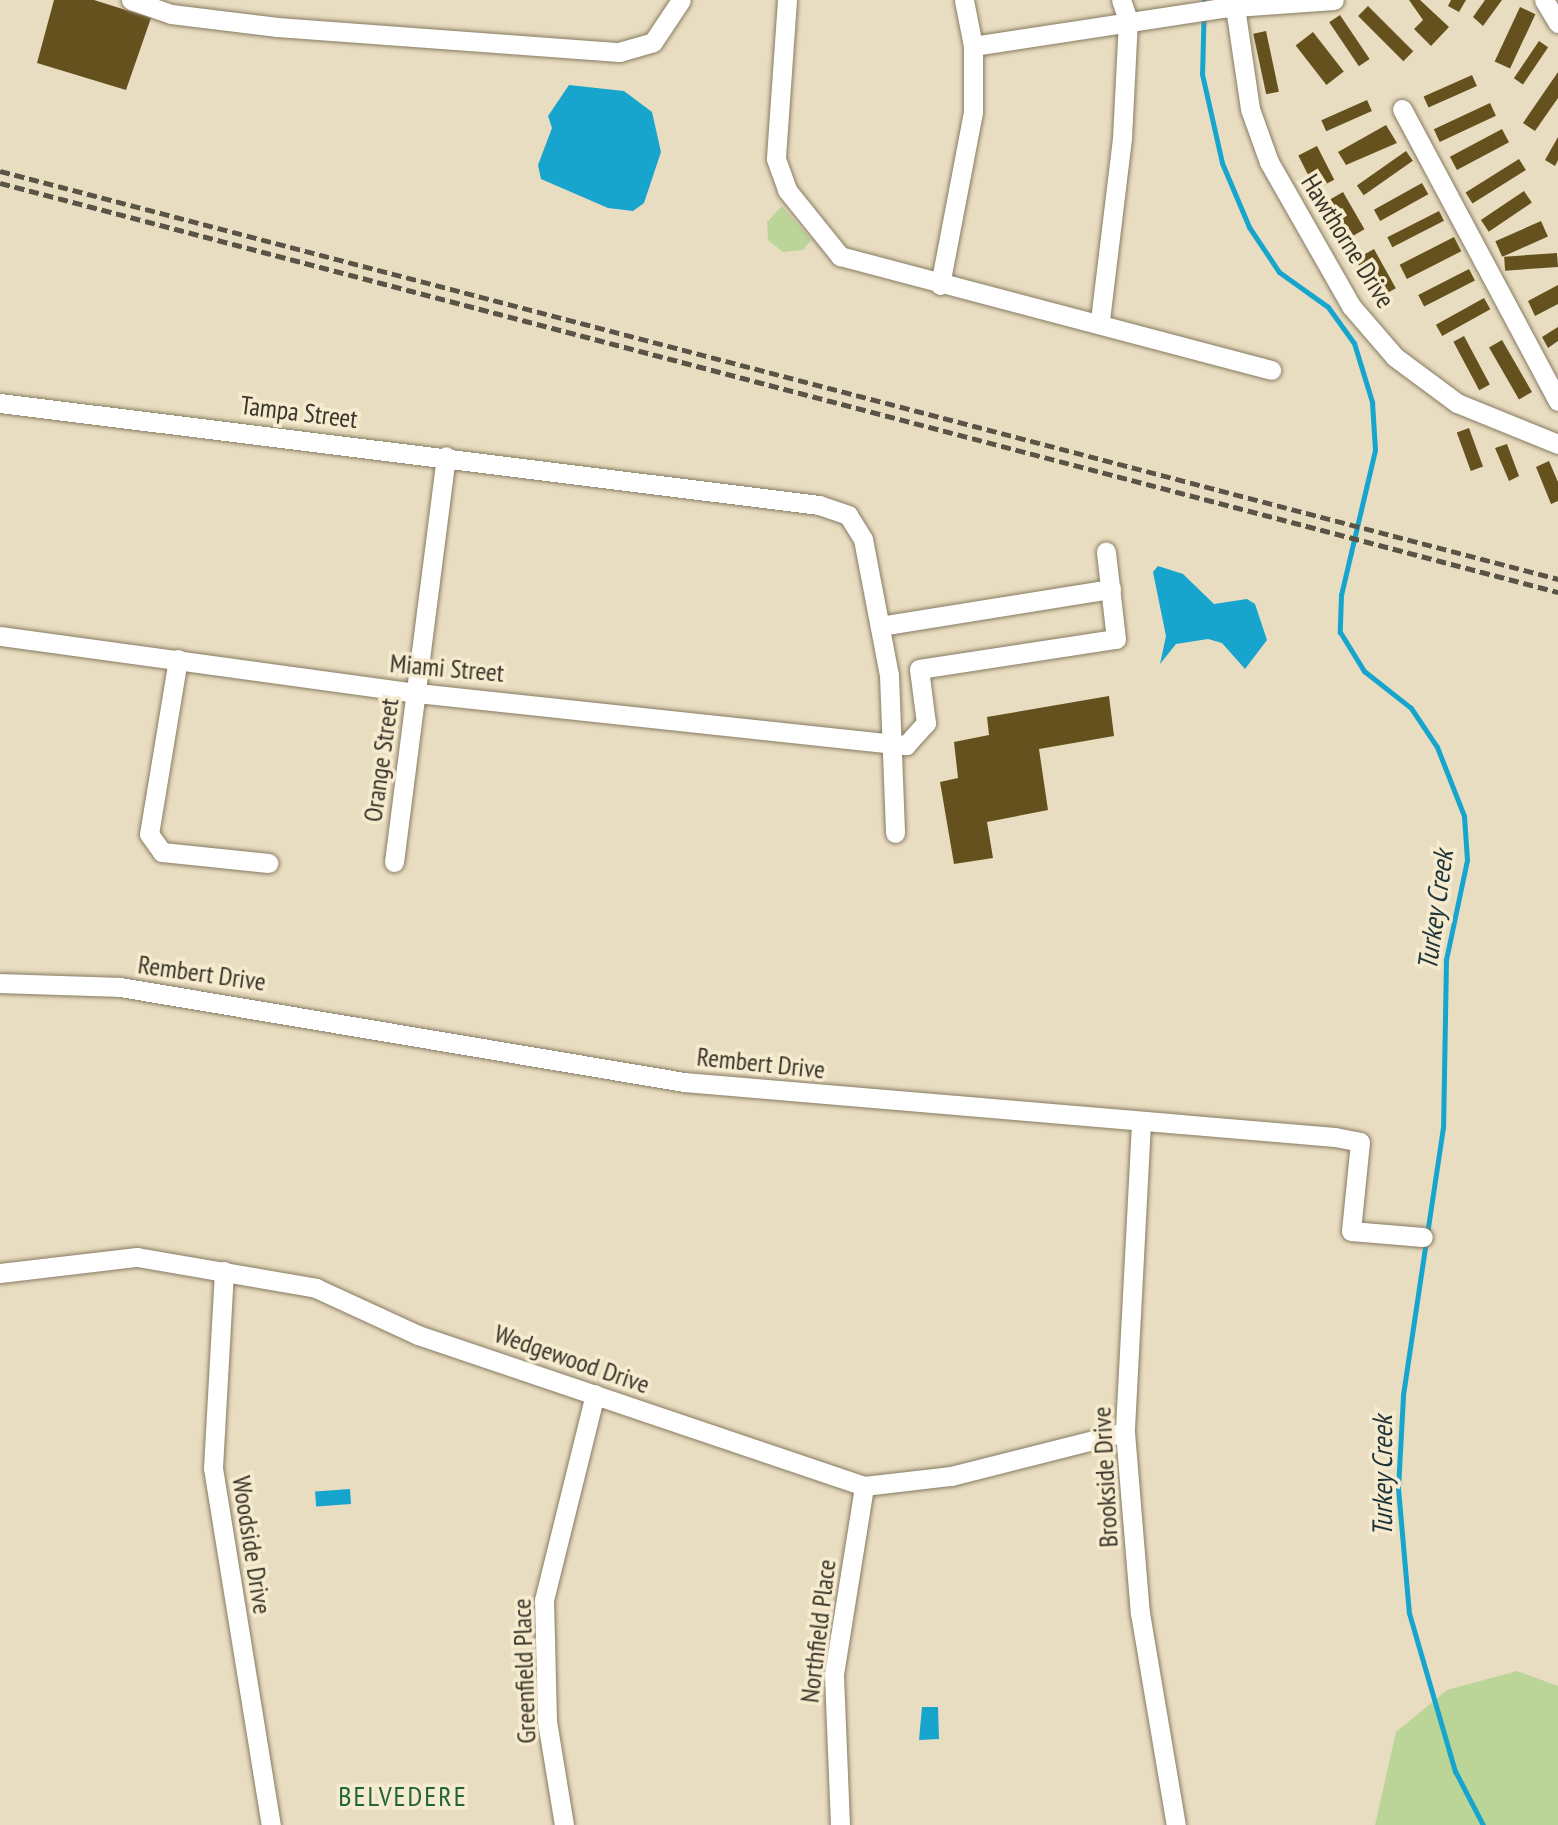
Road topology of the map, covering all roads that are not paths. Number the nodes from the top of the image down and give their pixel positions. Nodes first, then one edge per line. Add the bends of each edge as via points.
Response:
1 (131, 0) edge
2 (681, 0) edge
3 (788, 0) edge
4 (964, 0) edge
5 (1121, 0) edge
6 (1544, 0) edge
7 (1327, 1) edge
8 (1228, 8) junction
9 (1128, 20) junction
10 (1558, 23) edge
11 (973, 46) junction
12 (1402, 109) dead end
13 (940, 285) junction
14 (1100, 320) junction
15 (1271, 370) dead end
16 (1558, 401) edge
17 (0, 403) edge
18 (1558, 444) edge
19 (446, 456) junction
20 (1106, 552) dead end
21 (1111, 589) junction
22 (880, 626) junction
23 (0, 636) edge
24 (178, 659) junction
25 (919, 670) junction
26 (889, 675) junction
27 (417, 693) junction
28 (890, 744) junction
29 (895, 833) dead end
30 (394, 862) dead end
31 (268, 863) dead end
32 (0, 983) edge
33 (1141, 1123) junction
34 (1423, 1237) dead end
35 (224, 1271) junction
36 (0, 1273) edge
37 (596, 1394) junction
38 (1125, 1432) junction
39 (864, 1486) junction
40 (271, 1825) edge
41 (564, 1825) edge
42 (840, 1825) edge
43 (1176, 1825) edge

1 - 2 street via 171,14 277,27 619,52 653,42
3 - 13 street via 776,159 787,190 840,256
4 - 11 street
5 - 9 street
6 - 10 street
7 - 8 street
8 - 9 street
8 - 18 street, Hawthorne Drive via 1251,109 1269,162 1351,306 1395,356 1457,403
9 - 11 street
9 - 14 street via 1122,138
11 - 13 street via 972,112
12 - 16 street
13 - 14 street
14 - 15 street
17 - 19 street, Tampa Street
19 - 22 street, Tampa Street via 590,479 819,505 848,515 863,539
19 - 27 street, Orange Street
20 - 21 street
21 - 22 street
21 - 25 street via 1116,639
22 - 26 street, Tampa Street
23 - 24 street, Miami Street
24 - 27 street, Miami Street
24 - 31 street via 149,834 162,852
25 - 26 street
25 - 28 street via 926,723 906,745
26 - 28 street, Tampa Street
27 - 28 street, Miami Street
27 - 30 street, Orange Street
28 - 29 street, Tampa Street
32 - 33 street, Rembert Drive via 133,989 684,1082
33 - 34 street, Rembert Drive via 1360,1142 1351,1231
33 - 38 street, Brookside Drive
35 - 36 street, Wedgewood Drive via 137,1256
35 - 37 street, Wedgewood Drive via 316,1288 418,1335
35 - 40 street, Woodside Drive via 213,1468
37 - 39 street, Wedgewood Drive
37 - 41 street, Greenfield Place via 544,1600 547,1721
38 - 39 street, Wedgewood Drive via 951,1476
38 - 43 street, Brookside Drive via 1140,1613
39 - 42 street, Northfield Place via 834,1674

